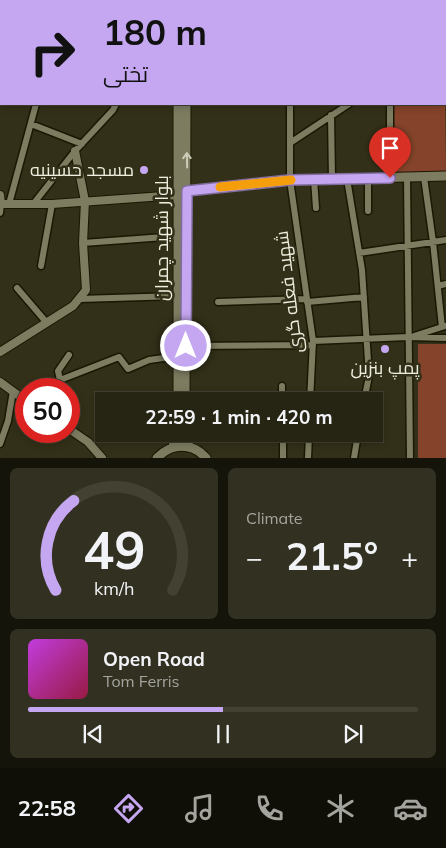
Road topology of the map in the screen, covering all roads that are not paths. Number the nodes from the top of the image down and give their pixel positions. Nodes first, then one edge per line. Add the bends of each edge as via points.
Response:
1 (36, 105) edge
2 (116, 105) edge
3 (178, 105) edge
4 (186, 105) edge
5 (290, 105) edge
6 (348, 105) edge
7 (390, 105) edge
8 (331, 115) junction
9 (31, 124) junction
10 (290, 143) junction
11 (82, 144) junction
12 (76, 151) junction
13 (446, 176) edge
14 (407, 177) junction
15 (424, 177) junction
16 (347, 178) junction
17 (368, 178) junction
18 (390, 178) junction
19 (314, 179) junction
20 (332, 179) junction
21 (290, 180) junction
22 (187, 191) junction
23 (0, 195) edge
24 (178, 195) junction
25 (85, 201) junction
26 (4, 204) edge
27 (34, 204) junction
28 (52, 204) junction
29 (316, 208) dead end
30 (368, 210) dead end
31 (0, 213) edge
32 (178, 236) junction
33 (446, 240) edge
34 (83, 242) junction
35 (433, 242) junction
36 (407, 246) junction
37 (359, 253) junction
38 (41, 266) dead end
39 (446, 284) edge
40 (438, 286) junction
41 (17, 288) dead end
42 (178, 296) junction
43 (364, 297) junction
44 (79, 299) junction
45 (307, 300) junction
46 (218, 302) dead end
47 (47, 323) junction
48 (444, 327) edge
49 (408, 337) junction
50 (446, 338) edge
51 (367, 340) junction
52 (313, 343) junction
53 (186, 346) junction
54 (0, 352) edge
55 (68, 355) dead end
56 (178, 356) junction
57 (60, 378) edge
58 (65, 378) edge
59 (0, 382) edge
60 (282, 386) dead end
61 (12, 391) junction
62 (178, 392) edge
63 (185, 392) edge
64 (282, 392) edge
65 (310, 392) edge
66 (366, 392) edge
67 (15, 393) edge
68 (80, 437) edge
69 (174, 442) edge
70 (188, 442) edge
71 (283, 442) edge
72 (309, 442) edge
73 (357, 442) edge
74 (0, 444) edge
75 (189, 446) junction
76 (173, 447) junction
77 (102, 458) edge
78 (157, 458) edge
79 (206, 458) edge
80 (283, 458) edge
81 (308, 458) edge
82 (354, 458) edge
83 (410, 458) edge

1 - 9 street
2 - 11 street
3 - 24 main road, بلوار شهید چمران
22 -> 4 main road, بلوار شهید چمران
5 - 10 street, شهید فعله گری
6 - 8 street
7 - 18 street
8 - 10 street
8 - 20 street
9 - 11 street
9 - 26 street
10 - 21 street, شهید فعله گری
11 - 12 street
12 - 25 street
12 - 27 street
13 - 15 main road
14 - 15 main road
14 - 18 main road
14 - 36 street
15 - 35 street
16 - 17 main road
16 - 20 main road
16 - 37 street
17 - 18 main road
17 - 30 street
19 - 20 main road
19 - 21 main road
19 - 29 street
21 - 22 main road
21 - 45 street, شهید فعله گری
22 - 24 main road
22 - 53 main road, بلوار شهید چمران
23 - 26 street
24 - 25 street
24 - 32 main road, بلوار شهید چمران
25 - 28 street
25 - 34 street
26 - 27 street
26 - 31 street
27 - 28 street
28 - 38 street
32 - 34 street
32 - 42 main road, بلوار شهید چمران
33 - 35 street
34 - 44 street via 86,290
35 - 36 street
35 - 40 street
36 - 37 street
36 - 49 street
37 - 43 street
39 - 40 street
40 - 48 street
41 - 47 street
42 - 44 street
42 - 56 main road, بلوار شهید چمران
43 - 45 street
43 - 51 street
44 - 47 street
45 - 46 street
45 - 52 street, شهید فعله گری
47 - 54 street
48 - 49 street
49 - 50 street
49 - 51 street
49 - 83 street
51 - 52 street
51 - 66 street via 369,376
52 - 53 street
52 - 65 street, شهید فعله گری
53 - 63 main road, بلوار شهید چمران
55 - 57 street via 58,370
56 - 58 street via 149,360 128,369 119,357
56 - 62 main road, بلوار شهید چمران
59 - 61 street
60 - 64 street
61 - 67 street
61 - 74 street via 8,421
68 - 77 street
69 - 76 main road
70 - 75 main road
71 - 80 street
72 - 81 street
73 - 82 street
75 - 76 main road
75 - 79 main road
76 - 78 main road

